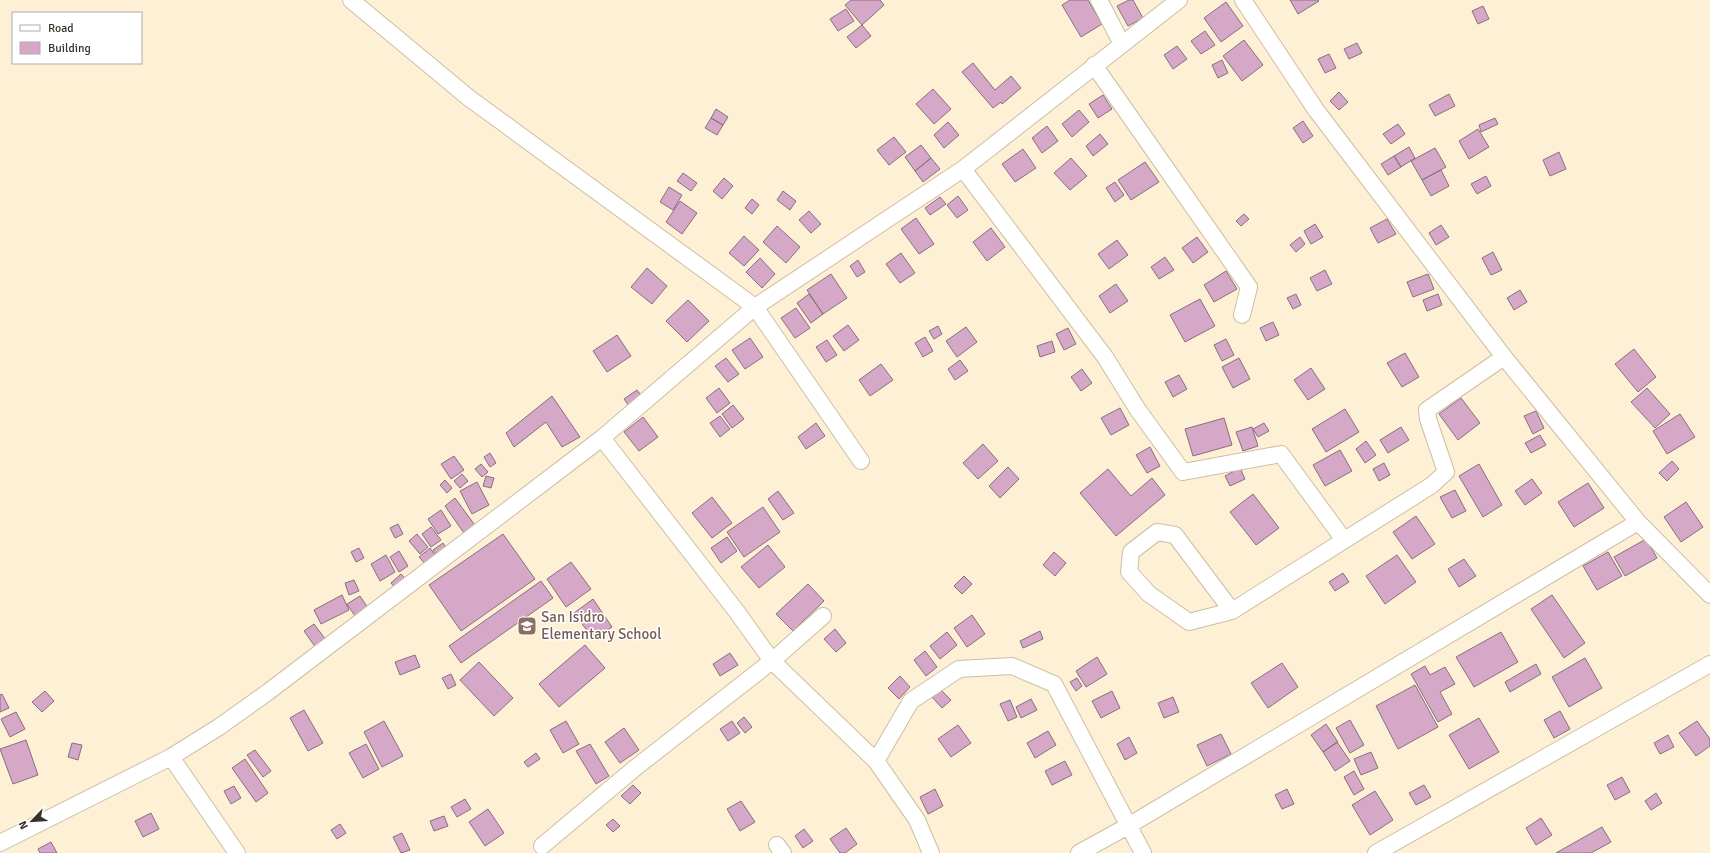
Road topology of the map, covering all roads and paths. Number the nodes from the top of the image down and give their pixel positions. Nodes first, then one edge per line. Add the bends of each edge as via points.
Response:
1 (351, 0) edge
2 (1099, 0) edge
3 (1179, 0) edge
4 (1243, 0) edge
5 (1122, 44) junction
6 (1094, 64) junction
7 (963, 169) junction
8 (756, 307) junction
9 (1242, 315) dead end
10 (1504, 357) junction
11 (602, 438) junction
12 (861, 461) dead end
13 (1638, 522) junction
14 (1344, 540) junction
15 (1710, 595) edge
16 (1232, 611) junction
17 (823, 616) dead end
18 (772, 661) junction
19 (1710, 664) edge
20 (171, 757) junction
21 (876, 761) junction
22 (1128, 826) junction
23 (0, 843) edge
24 (542, 846) dead end
25 (237, 853) edge
26 (931, 853) edge
27 (1079, 853) edge
28 (1143, 853) edge
29 (1376, 853) edge

1 - 8 street via 469,98
2 - 5 street
3 - 5 street
4 - 10 street via 1316,110
5 - 6 street
6 - 7 street
6 - 9 street via 1250,287
7 - 8 street
7 - 14 street via 1105,357 1138,410 1183,472 1281,454
8 - 11 street
8 - 12 street
10 - 13 street
10 - 14 street via 1427,410 1446,472 1432,485
11 - 18 street
11 - 20 street via 268,692
13 - 15 street
13 - 22 street
14 - 16 street
16 - 16 street via 1175,535 1157,532 1131,552 1129,572 1149,594 1189,622
17 - 18 street
18 - 21 street
18 - 24 street via 634,768
19 - 29 street
20 - 23 street
20 - 25 street
21 - 22 street via 911,701 959,669 1012,666 1054,684
21 - 26 street via 917,820
22 - 27 street
22 - 28 street

